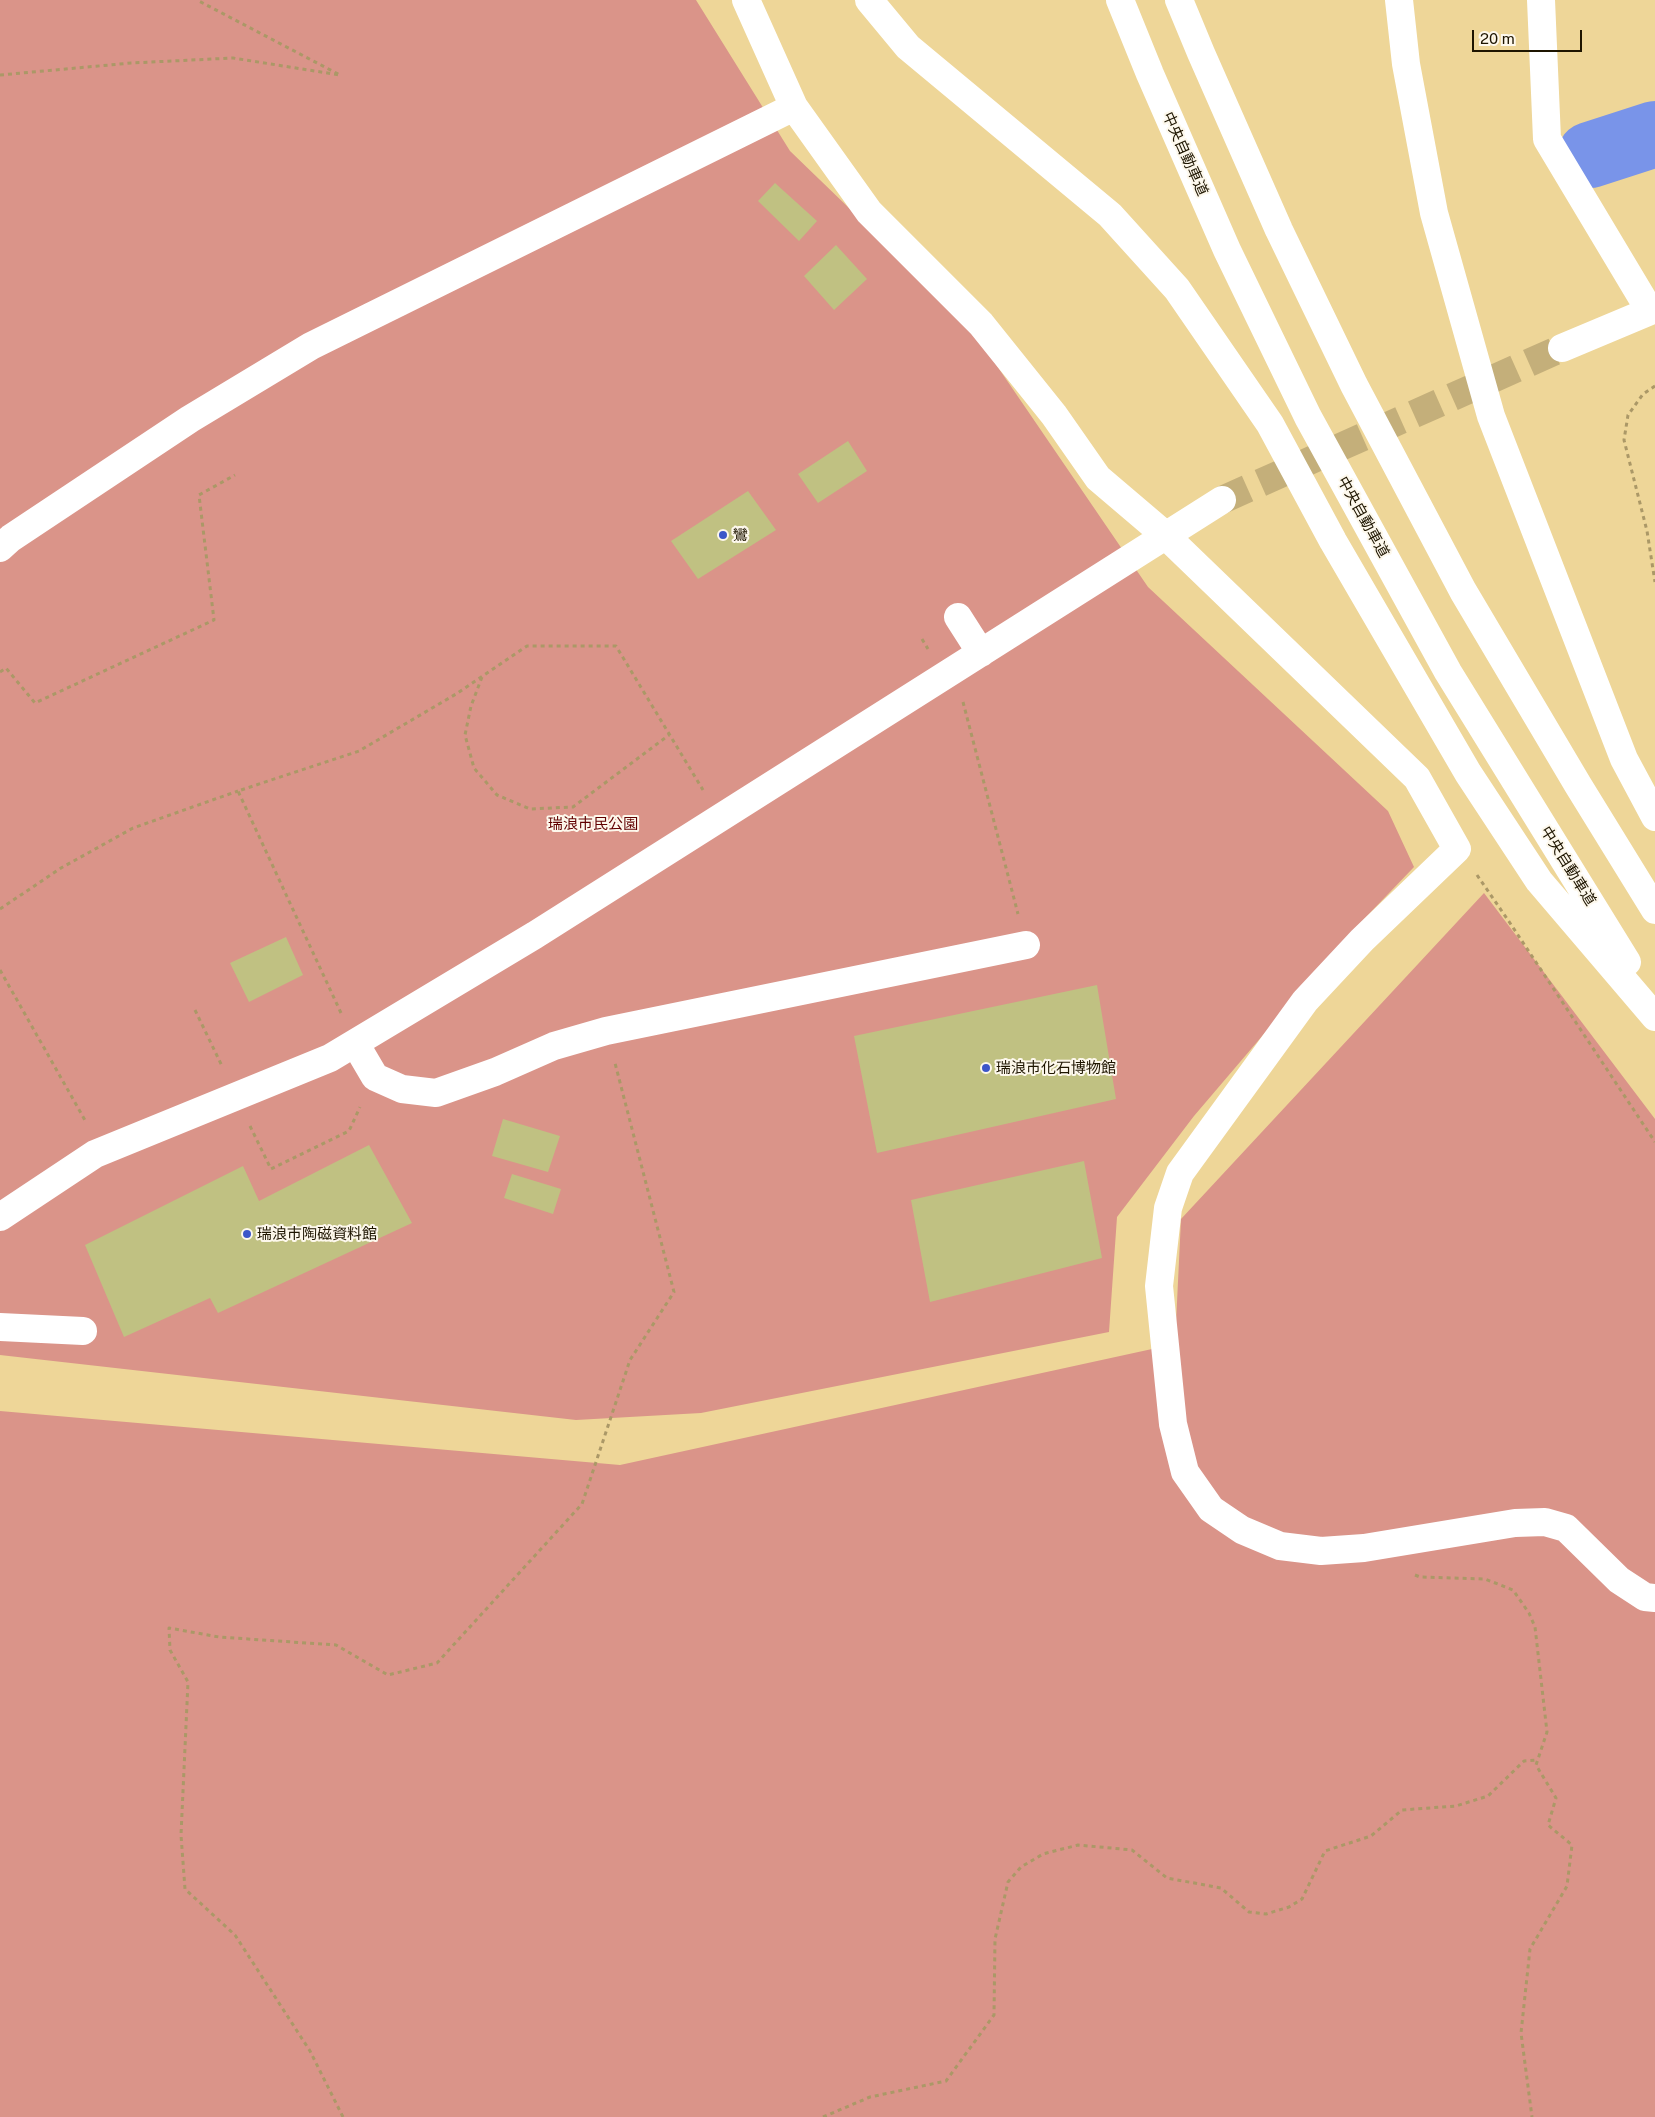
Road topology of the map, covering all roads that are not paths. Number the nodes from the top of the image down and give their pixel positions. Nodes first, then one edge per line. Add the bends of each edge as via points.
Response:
1 (746, 0) edge
2 (869, 0) edge
3 (1120, 0) edge
4 (1179, 0) edge
5 (1399, 0) edge
6 (1541, 0) edge
7 (794, 107) junction
8 (1652, 310) edge
9 (1562, 348) tunnel mouth
10 (1222, 500) tunnel mouth
11 (1165, 535) junction
12 (0, 548) edge
13 (958, 617) dead end
14 (981, 653) junction
15 (1655, 817) edge
16 (1655, 910) edge
17 (1026, 945) road end
18 (1655, 1008) edge
19 (1655, 1017) edge
20 (355, 1043) junction
21 (0, 1217) edge
22 (0, 1327) edge
23 (84, 1331) dead end
24 (1655, 1598) edge

1 - 7 main road
2 - 19 main road via 908,47 1110,215 1177,289 1270,424 1333,541 1473,781 1539,881
3 - 18 main road, 中央自動車道 via 1227,250 1308,417 1448,672
4 - 16 main road via 1279,230 1363,402 1463,591
5 - 15 main road via 1406,64 1434,214 1490,416 1624,759
6 - 8 main road via 1548,139
7 - 11 main road via 869,212 981,324 1054,415 1098,478
7 - 12 main road via 311,346 190,419
8 - 9 main road
10 - 11 main road
11 - 14 main road
11 - 24 main road via 1417,778 1457,848 1362,940 1305,1001 1180,1173 1168,1208 1158,1286 1173,1424 1185,1472 1211,1509 1242,1530 1280,1546 1321,1551 1364,1548 1545,1522 1566,1528 1619,1580 1645,1597
13 - 14 main road
14 - 20 main road via 535,935
17 - 20 main road via 606,1031 554,1046 436,1093 402,1088 375,1077
20 - 21 main road via 330,1058 95,1154
22 - 23 main road

